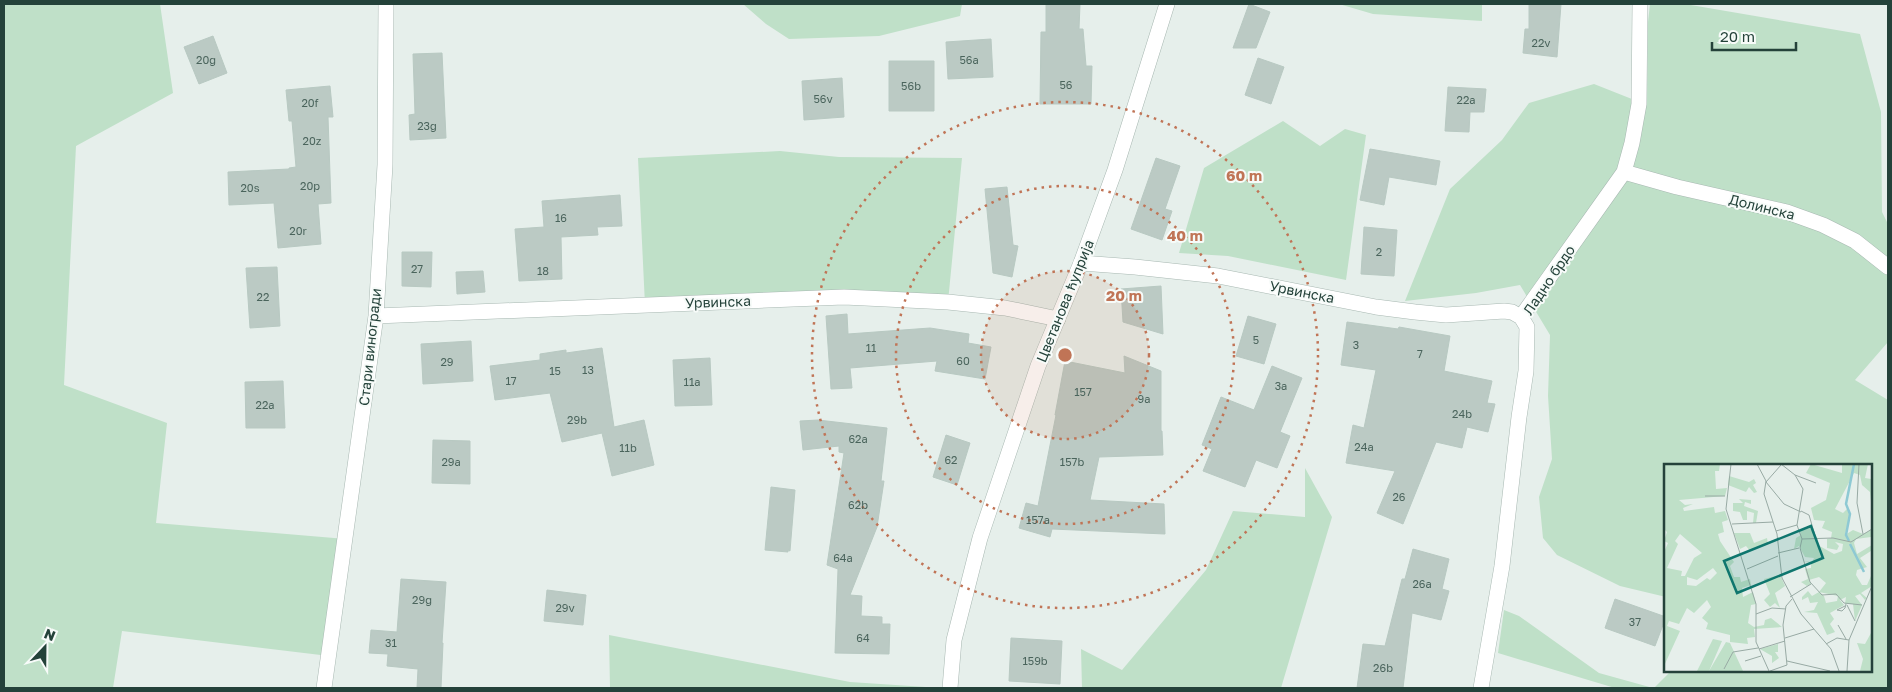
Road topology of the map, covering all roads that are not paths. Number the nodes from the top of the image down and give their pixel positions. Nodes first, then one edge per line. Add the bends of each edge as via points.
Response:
1 (386, 4) edge
2 (1167, 4) edge
3 (1640, 4) edge
4 (1624, 172) junction
5 (1081, 263) junction
6 (1888, 268) edge
7 (376, 316) junction
8 (1522, 317) junction
9 (1058, 319) junction
10 (324, 688) edge
11 (950, 688) edge
12 (1481, 688) edge

1 - 7 street, Стари виногради via 385,165
2 - 5 street, Цветанова ћуприја via 1115,170
3 - 4 street, Ладно брдо via 1639,104
4 - 6 street, Долинска via 1787,212 1823,225 1855,241
4 - 8 street, Ладно брдо
5 - 8 street, Урвинска via 1218,276 1376,307 1446,314 1493,310 1512,312
5 - 9 street, Цветанова ћуприја
7 - 9 street, Урвинска via 844,297 948,302
7 - 10 street, Стари виногради
8 - 12 street, Ладно брдо via 1528,327 1526,371 1502,566
9 - 11 street, Цветанова ћуприја via 1023,409 980,538 954,640

